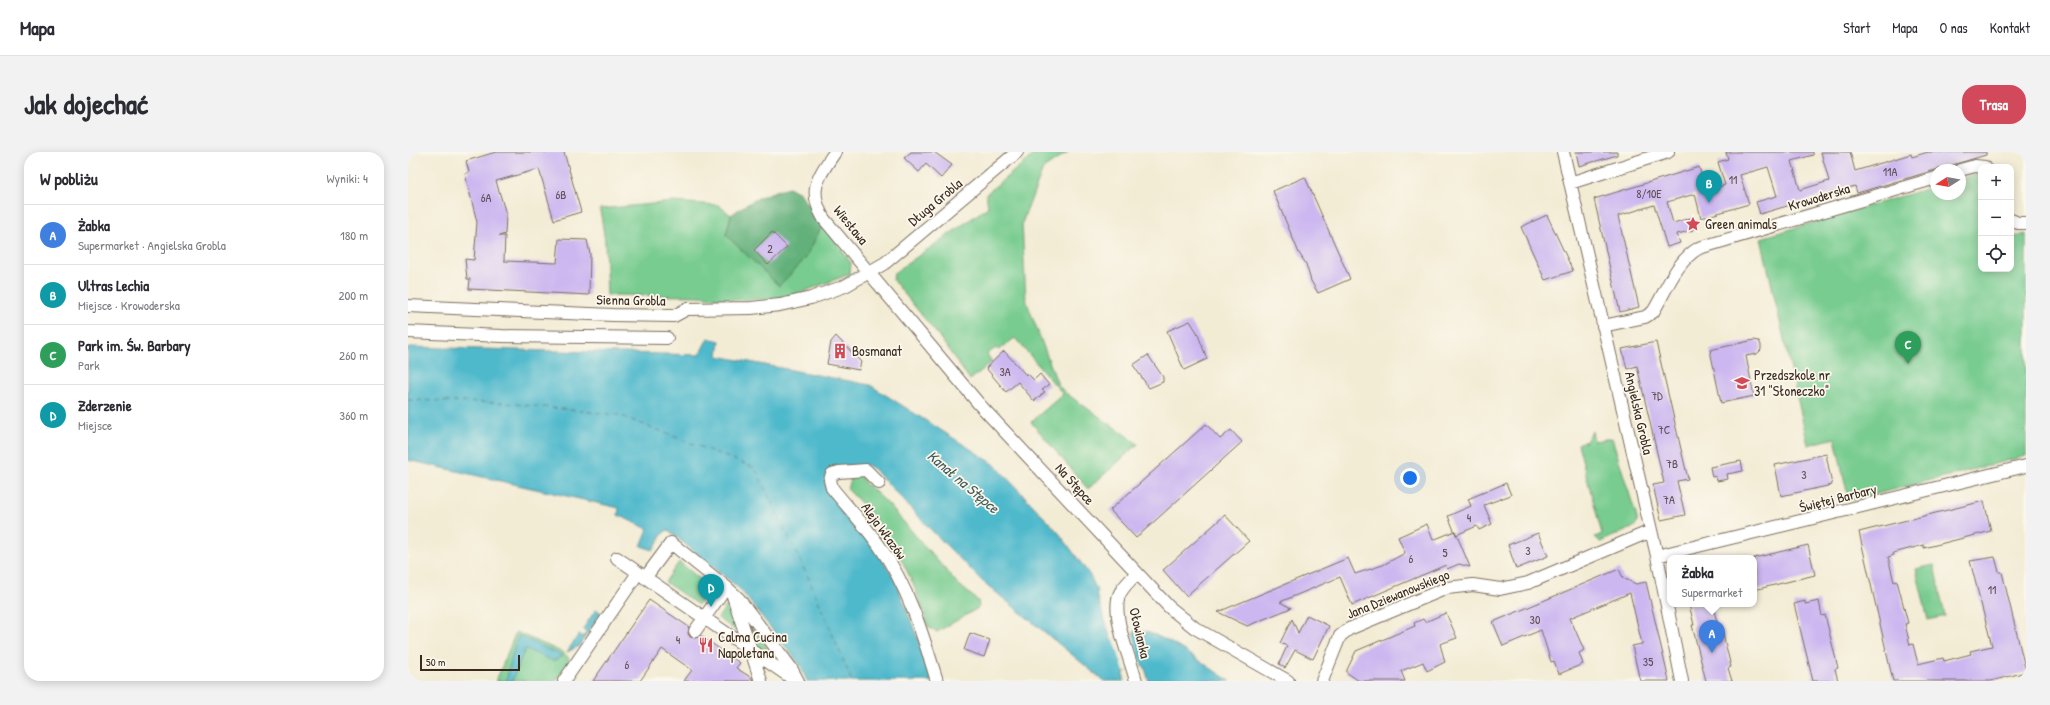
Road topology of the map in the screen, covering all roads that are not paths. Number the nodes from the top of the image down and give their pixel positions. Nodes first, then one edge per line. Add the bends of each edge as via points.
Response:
1 (835, 152) edge
2 (1017, 152) edge
3 (1563, 152) edge
4 (1668, 152) edge
5 (1978, 166) edge
6 (1966, 168) edge
7 (1930, 180) edge
8 (1570, 183) junction
9 (2014, 221) edge
10 (2026, 223) edge
11 (870, 272) junction
12 (408, 306) edge
13 (1603, 326) junction
14 (408, 332) edge
15 (667, 338) dead end
16 (2026, 466) edge
17 (879, 483) dead end
18 (1651, 531) junction
19 (1657, 556) junction
20 (617, 558) dead end
21 (1136, 574) junction
22 (641, 575) junction
23 (729, 589) junction
24 (1667, 606) edge
25 (1667, 607) edge
26 (704, 618) junction
27 (694, 632) dead end
28 (751, 650) junction
29 (1134, 675) edge
30 (564, 681) edge
31 (761, 681) edge
32 (797, 681) edge
33 (936, 681) edge
34 (1288, 681) edge
35 (1322, 681) edge
36 (1682, 681) edge

1 - 11 street, Wiesława via 820,173 815,187 817,207 824,219
2 - 11 street, Długa Grobla via 931,226
3 - 8 street, Angielska Grobla
4 - 8 street
5 - 6 street
7 - 13 street, Krowoderska via 1699,248 1683,260 1653,312 1645,317
8 - 13 street, Angielska Grobla
9 - 10 street
11 - 12 street, Sienna Grobla via 845,286 803,300 751,308 687,309 674,316
11 - 21 street, Na Stępce via 979,404
13 - 18 street, Angielska Grobla
14 - 15 street
16 - 19 street, Świętej Barbary
17 - 33 street, Aleja Włazów via 866,470 839,472 832,474 830,480 832,488 880,546 898,577 924,641
18 - 19 street, Angielska Grobla
18 - 35 street, Jana Dziewanowskiego via 1528,583 1500,589 1473,584 1447,588 1349,629 1340,636
19 - 24 street, Angielska Grobla
20 - 22 street
21 - 29 street, Ołowianka via 1118,598 1118,615
21 - 34 street, Na Stępce via 1168,607 1196,628
22 - 23 street via 671,543
22 - 26 street
22 - 30 street
23 - 26 street
23 - 28 street
23 - 32 street via 791,668
25 - 36 street, Angielska Grobla
26 - 27 street
26 - 28 street
28 - 31 street
28 - 32 street

